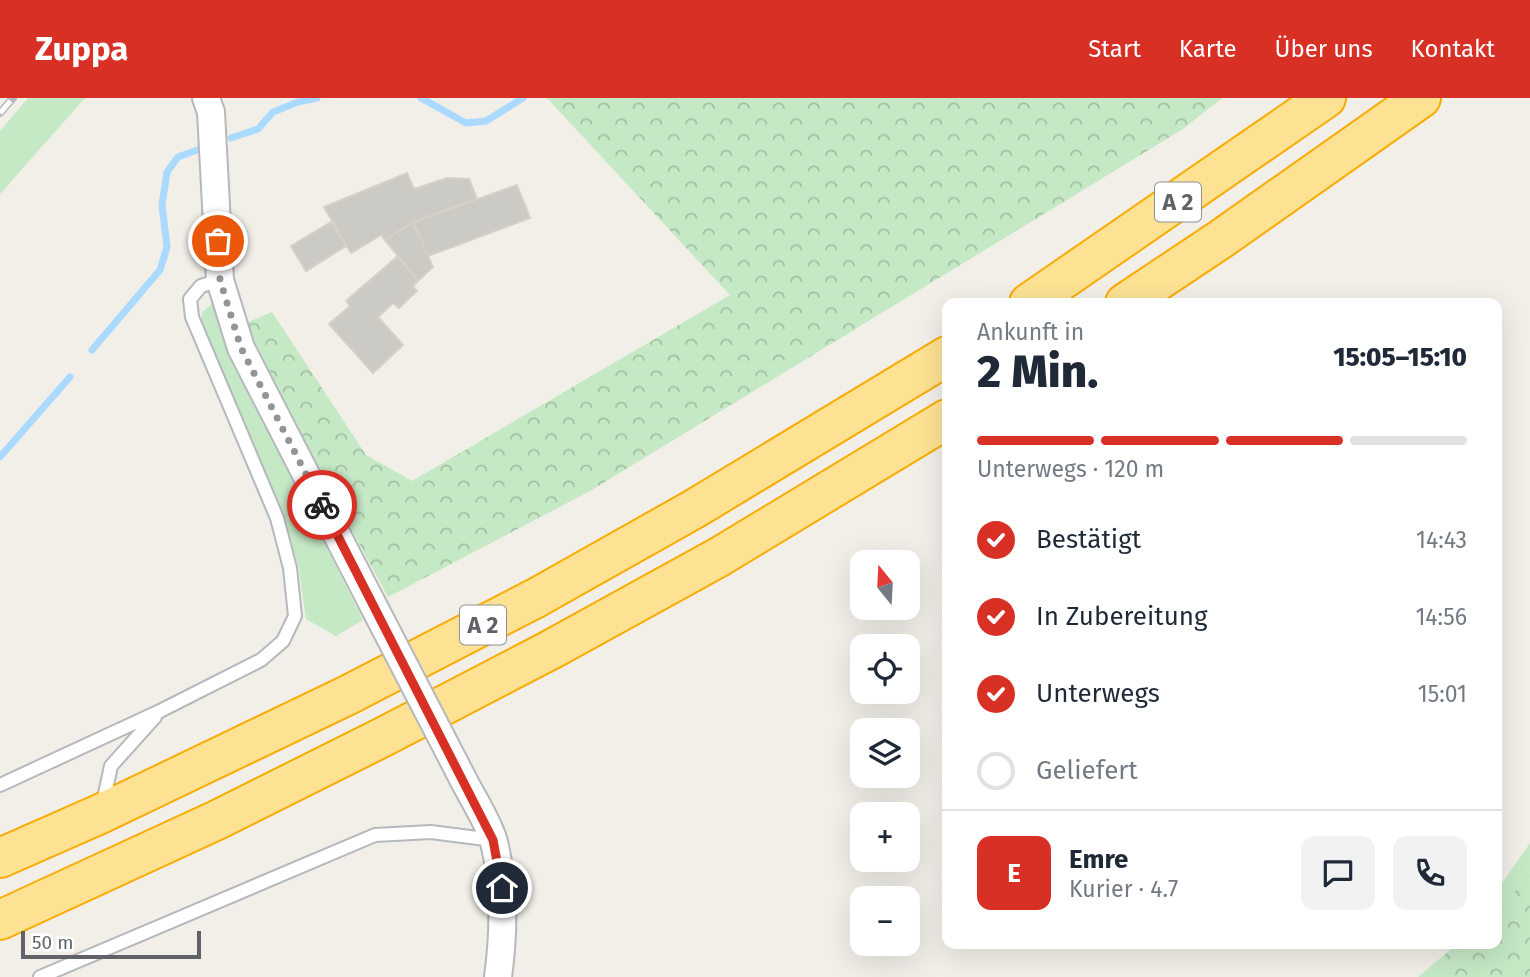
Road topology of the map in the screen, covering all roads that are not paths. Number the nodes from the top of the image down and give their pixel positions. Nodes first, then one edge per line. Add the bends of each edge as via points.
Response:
1 (206, 98) edge
2 (1326, 98) edge
3 (1420, 98) edge
4 (220, 280) junction
5 (1036, 298) edge
6 (1132, 298) edge
7 (942, 359) edge
8 (942, 422) edge
9 (160, 711) junction
10 (0, 785) edge
11 (100, 814) junction
12 (493, 840) junction
13 (0, 858) edge
14 (0, 920) edge
15 (40, 977) edge
16 (498, 977) edge

1 - 4 street via 211,112
2 - 5 highway, A 2
3 - 6 highway, A 2
4 - 9 lane via 201,286 190,299 192,317 277,519 290,568 295,616 283,641 261,660
4 - 12 street, bridge via 241,348
7 - 11 highway, A 2 via 536,598
8 - 14 highway, A 2 via 719,557 552,649 229,814
9 - 10 lane
9 - 11 lane via 111,766
11 - 13 highway, A 2
12 - 15 lane via 431,832 375,835
12 - 16 street via 502,888

